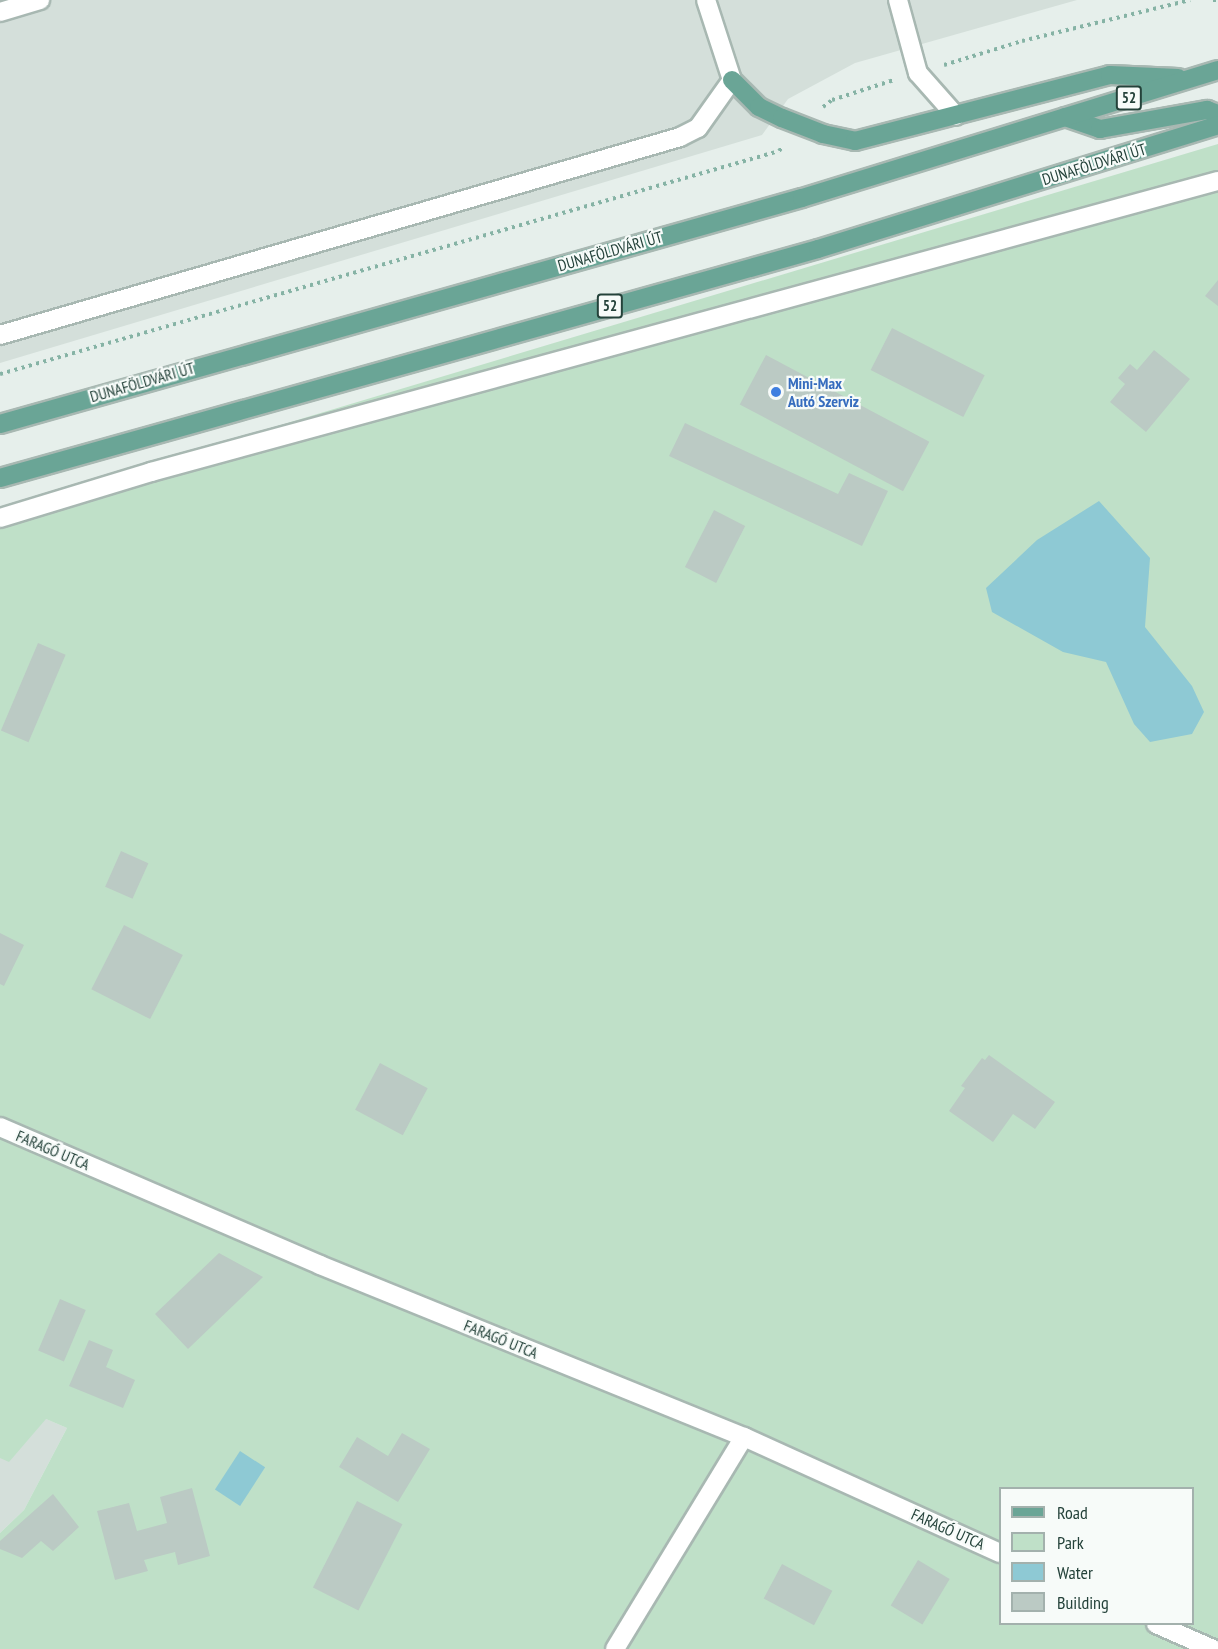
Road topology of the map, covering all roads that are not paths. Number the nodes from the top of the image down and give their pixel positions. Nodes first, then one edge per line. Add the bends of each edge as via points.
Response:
1 (40, 0) edge
2 (706, 0) edge
3 (898, 0) edge
4 (0, 12) edge
5 (1218, 70) edge
6 (1192, 79) junction
7 (732, 80) junction
8 (1218, 114) edge
9 (956, 117) junction
10 (1065, 117) junction
11 (1218, 125) edge
12 (1218, 181) edge
13 (0, 335) edge
14 (0, 424) edge
15 (0, 478) edge
16 (0, 518) edge
17 (0, 1127) edge
18 (744, 1437) junction
19 (999, 1553) edge
20 (1160, 1625) edge
21 (615, 1649) edge
22 (1213, 1649) edge

1 - 4 street
2 - 7 street
3 - 9 street via 918,73
5 - 6 main road, DUNAFÖLDVÁRI ÚT / 52
6 - 9 main road via 1110,75
6 - 10 main road, DUNAFÖLDVÁRI ÚT / 52
7 - 9 main road via 759,107 823,134 855,141
7 - 13 street via 698,128 680,137
8 - 10 main road via 1207,110 1100,129
10 - 14 main road, DUNAFÖLDVÁRI ÚT / 52 via 802,198
11 - 15 main road, DUNAFÖLDVÁRI ÚT / 52 via 818,249
12 - 16 street via 151,472
17 - 18 street, FARAGÓ UTCA via 320,1265
18 - 19 street, FARAGÓ UTCA
18 - 21 street
20 - 22 street

